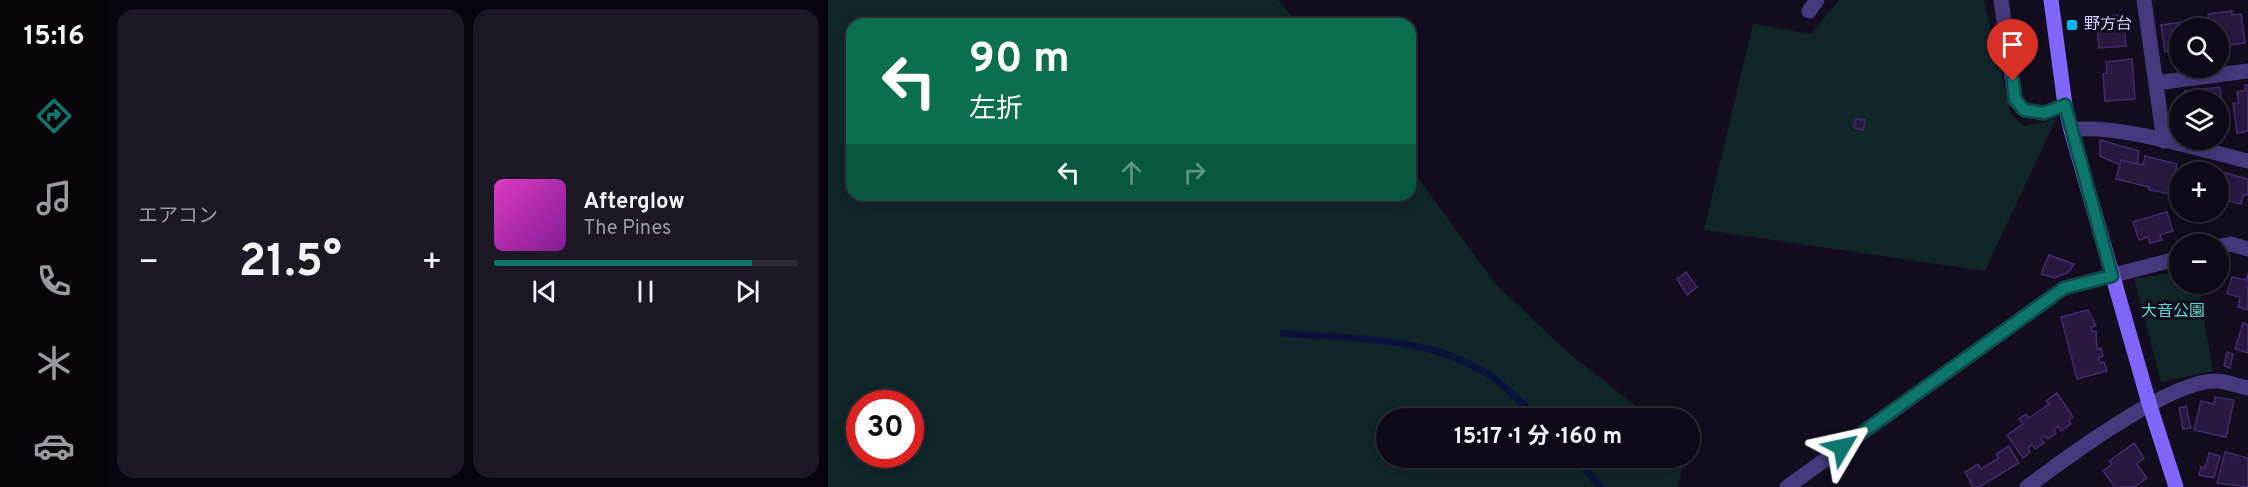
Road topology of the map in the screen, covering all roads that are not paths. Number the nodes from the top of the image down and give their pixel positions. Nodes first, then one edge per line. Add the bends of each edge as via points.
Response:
1 (2001, 0) edge
2 (2051, 0) edge
3 (2144, 0) edge
4 (2248, 71) edge
5 (2156, 83) junction
6 (2065, 105) junction
7 (2071, 130) junction
8 (2164, 141) junction
9 (2248, 161) edge
10 (2229, 244) edge
11 (2248, 249) edge
12 (2169, 261) edge
13 (2112, 276) junction
14 (2248, 388) edge
15 (2149, 404) junction
16 (1787, 487) edge
17 (2027, 487) edge
18 (2176, 487) edge

1 - 6 street via 2015,99 2024,110 2044,113
2 - 6 street
3 - 5 street
4 - 5 street
5 - 8 street
6 - 7 street
7 - 8 street via 2088,127
7 - 13 street
8 - 9 street
10 - 11 street
12 - 13 street
13 - 15 street
13 - 16 street via 2064,288
14 - 15 street via 2216,380
15 - 17 street
15 - 18 street

